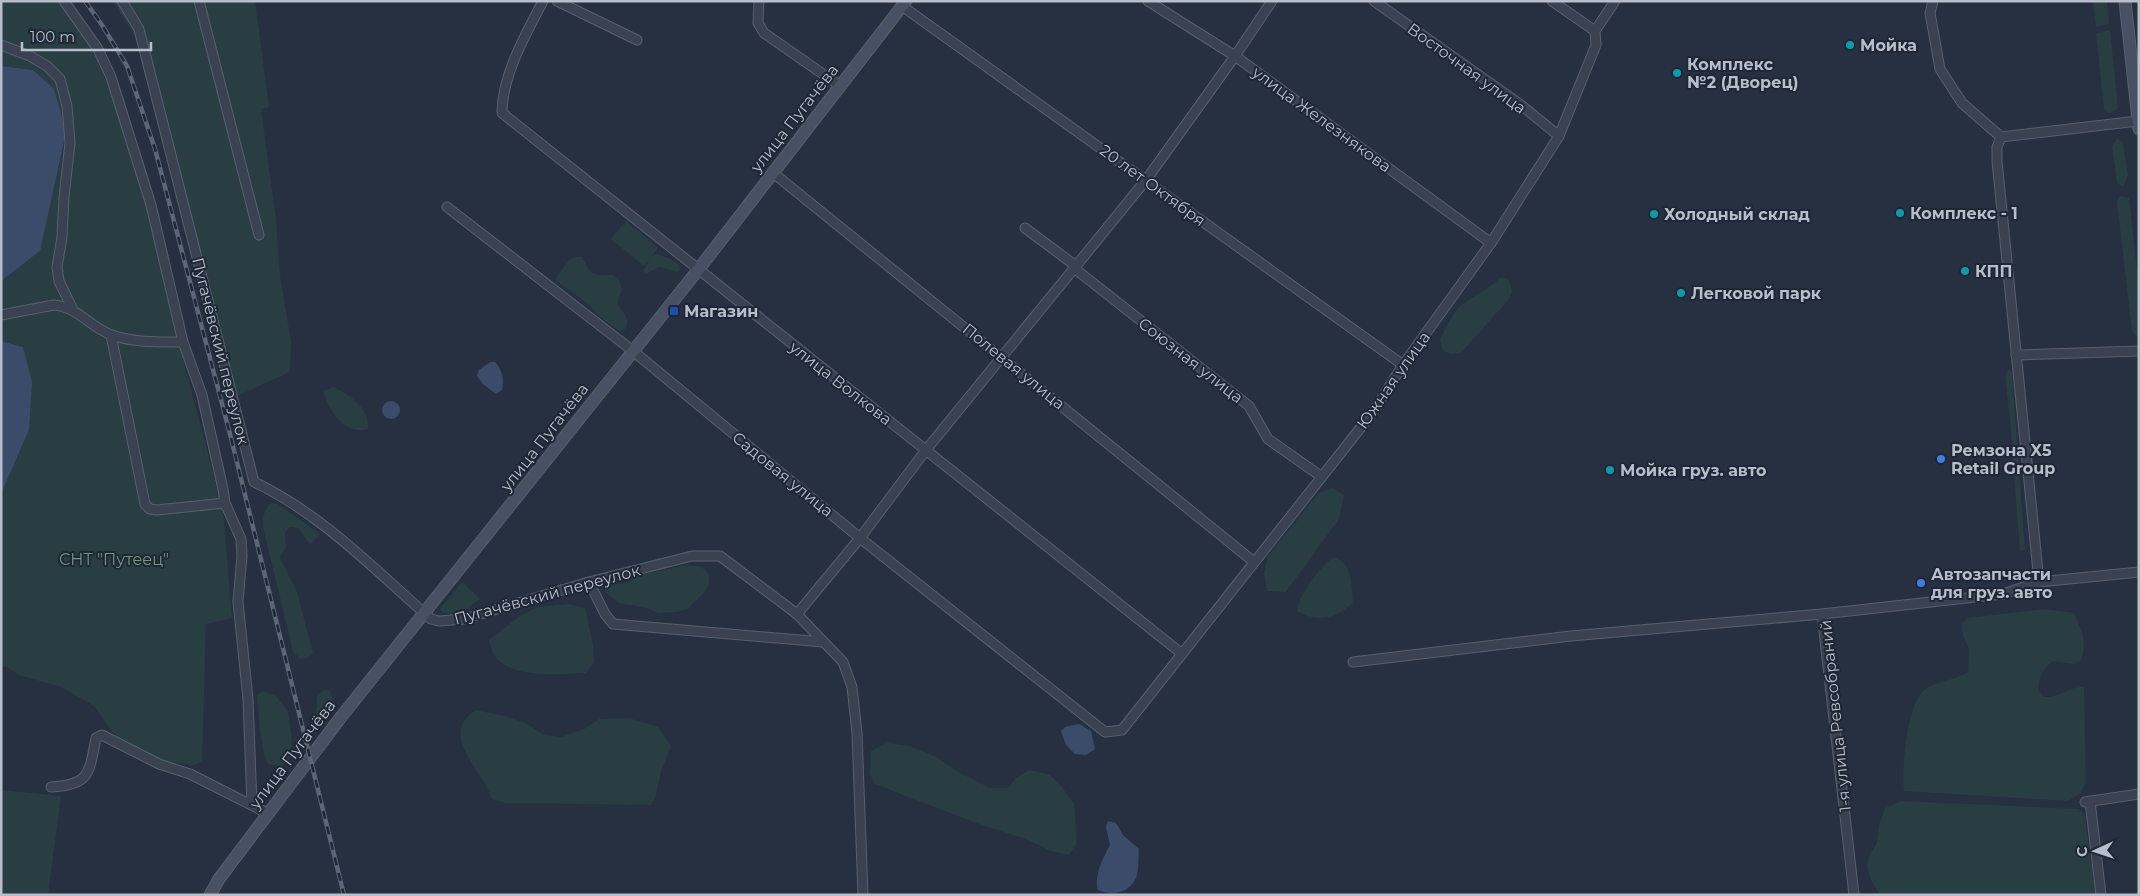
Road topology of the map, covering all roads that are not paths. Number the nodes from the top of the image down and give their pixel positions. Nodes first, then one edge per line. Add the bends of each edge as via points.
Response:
1 (64, 1) edge
2 (122, 1) edge
3 (199, 1) edge
4 (543, 1) edge
5 (557, 1) edge
6 (759, 1) edge
7 (1148, 1) edge
8 (1272, 1) edge
9 (1374, 1) edge
10 (1552, 1) edge
11 (1615, 1) edge
12 (1933, 1) edge
13 (2125, 1) edge
14 (904, 4) edge
15 (1595, 31) junction
16 (637, 40) dead end
17 (1, 45) edge
18 (1235, 56) junction
19 (840, 86) junction
20 (2138, 125) edge
21 (1559, 136) junction
22 (2001, 137) junction
23 (772, 172) junction
24 (1146, 180) junction
25 (447, 207) dead end
26 (1025, 228) dead end
27 (259, 235) dead end
28 (1492, 243) junction
29 (1075, 267) junction
30 (698, 270) junction
31 (73, 310) junction
32 (1, 316) edge
33 (111, 335) junction
34 (182, 342) junction
35 (2139, 350) edge
36 (633, 351) junction
37 (2016, 355) junction
38 (1002, 357) junction
39 (1403, 365) junction
40 (926, 450) junction
41 (1322, 477) junction
42 (225, 504) junction
43 (860, 538) junction
44 (1254, 562) junction
45 (2139, 572) edge
46 (589, 582) junction
47 (2039, 582) junction
48 (424, 614) junction
49 (796, 614) junction
50 (1822, 614) junction
51 (823, 642) junction
52 (1181, 653) junction
53 (1353, 662) dead end
54 (1122, 730) joint
55 (51, 787) dead end
56 (2139, 794) edge
57 (252, 806) junction
58 (267, 813) junction
59 (210, 895) edge
60 (863, 895) edge
61 (1854, 895) edge
62 (2102, 895) edge

1 - 34 street via 98,49 111,77 154,215
2 - 48 street, Пугачёвский переулок via 139,29 254,482 333,532
3 - 27 street
4 - 30 street, улица Волкова via 510,73 502,113
5 - 16 street
6 - 19 street via 758,24 764,33
7 - 18 street, улица Железнякова
8 - 18 street
9 - 21 street, Восточная улица via 1521,105
10 - 15 street
11 - 15 street, Южная улица
12 - 22 street via 1930,13 1940,69 1962,103
13 - 20 street
14 - 19 street, улица Пугачёва
14 - 24 street, 20 лет Октября
15 - 21 street, Южная улица via 1596,45
17 - 31 street via 48,66 60,79 67,106 70,142 57,267 59,281
18 - 24 street
18 - 28 street, улица Железнякова
19 - 23 street, улица Пугачёва
20 - 22 street
21 - 28 street, Южная улица
22 - 37 street via 1997,161
23 - 30 street, улица Пугачёва
23 - 38 street, Полевая улица
24 - 29 street
24 - 39 street, 20 лет Октября
25 - 36 street, Садовая улица
26 - 29 street, Союзная улица
28 - 39 street, Южная улица
29 - 38 street
29 - 41 street, Союзная улица via 1249,406 1268,439
30 - 36 street, улица Пугачёва
30 - 40 street, улица Волкова
31 - 32 street via 54,305
31 - 33 street
33 - 34 street via 139,341
33 - 42 street via 145,504 157,510
34 - 42 street via 202,395
35 - 37 street
36 - 43 street, Садовая улица
36 - 48 street, улица Пугачёва
37 - 47 street
38 - 40 street
38 - 44 street, Полевая улица
39 - 41 street, Южная улица via 1373,412
40 - 43 street
40 - 52 street, улица Волкова
41 - 44 street, Южная улица
42 - 57 street via 241,539 238,602 248,699
43 - 49 street
43 - 54 street, Садовая улица via 1105,732
44 - 52 street, Южная улица
45 - 47 street, 1-я улица Ревсобраний
46 - 48 street, Пугачёвский переулок via 464,618 439,621
46 - 49 street, Пугачёвский переулок via 692,556 720,556
46 - 51 street via 613,624
47 - 50 street, 1-я улица Ревсобраний via 2003,594
48 - 58 street, улица Пугачёва via 340,716
49 - 51 street, Пугачёвский переулок
50 - 53 street via 1571,636
50 - 61 street, 1-я улица Ревсобраний
51 - 60 street, Пугачёвский переулок via 843,662 852,687 858,750
52 - 54 street, Южная улица
55 - 57 street via 68,786 86,775 90,770 96,738 102,735
56 - 62 street via 2087,801
57 - 58 street
58 - 59 street, улица Пугачёва

